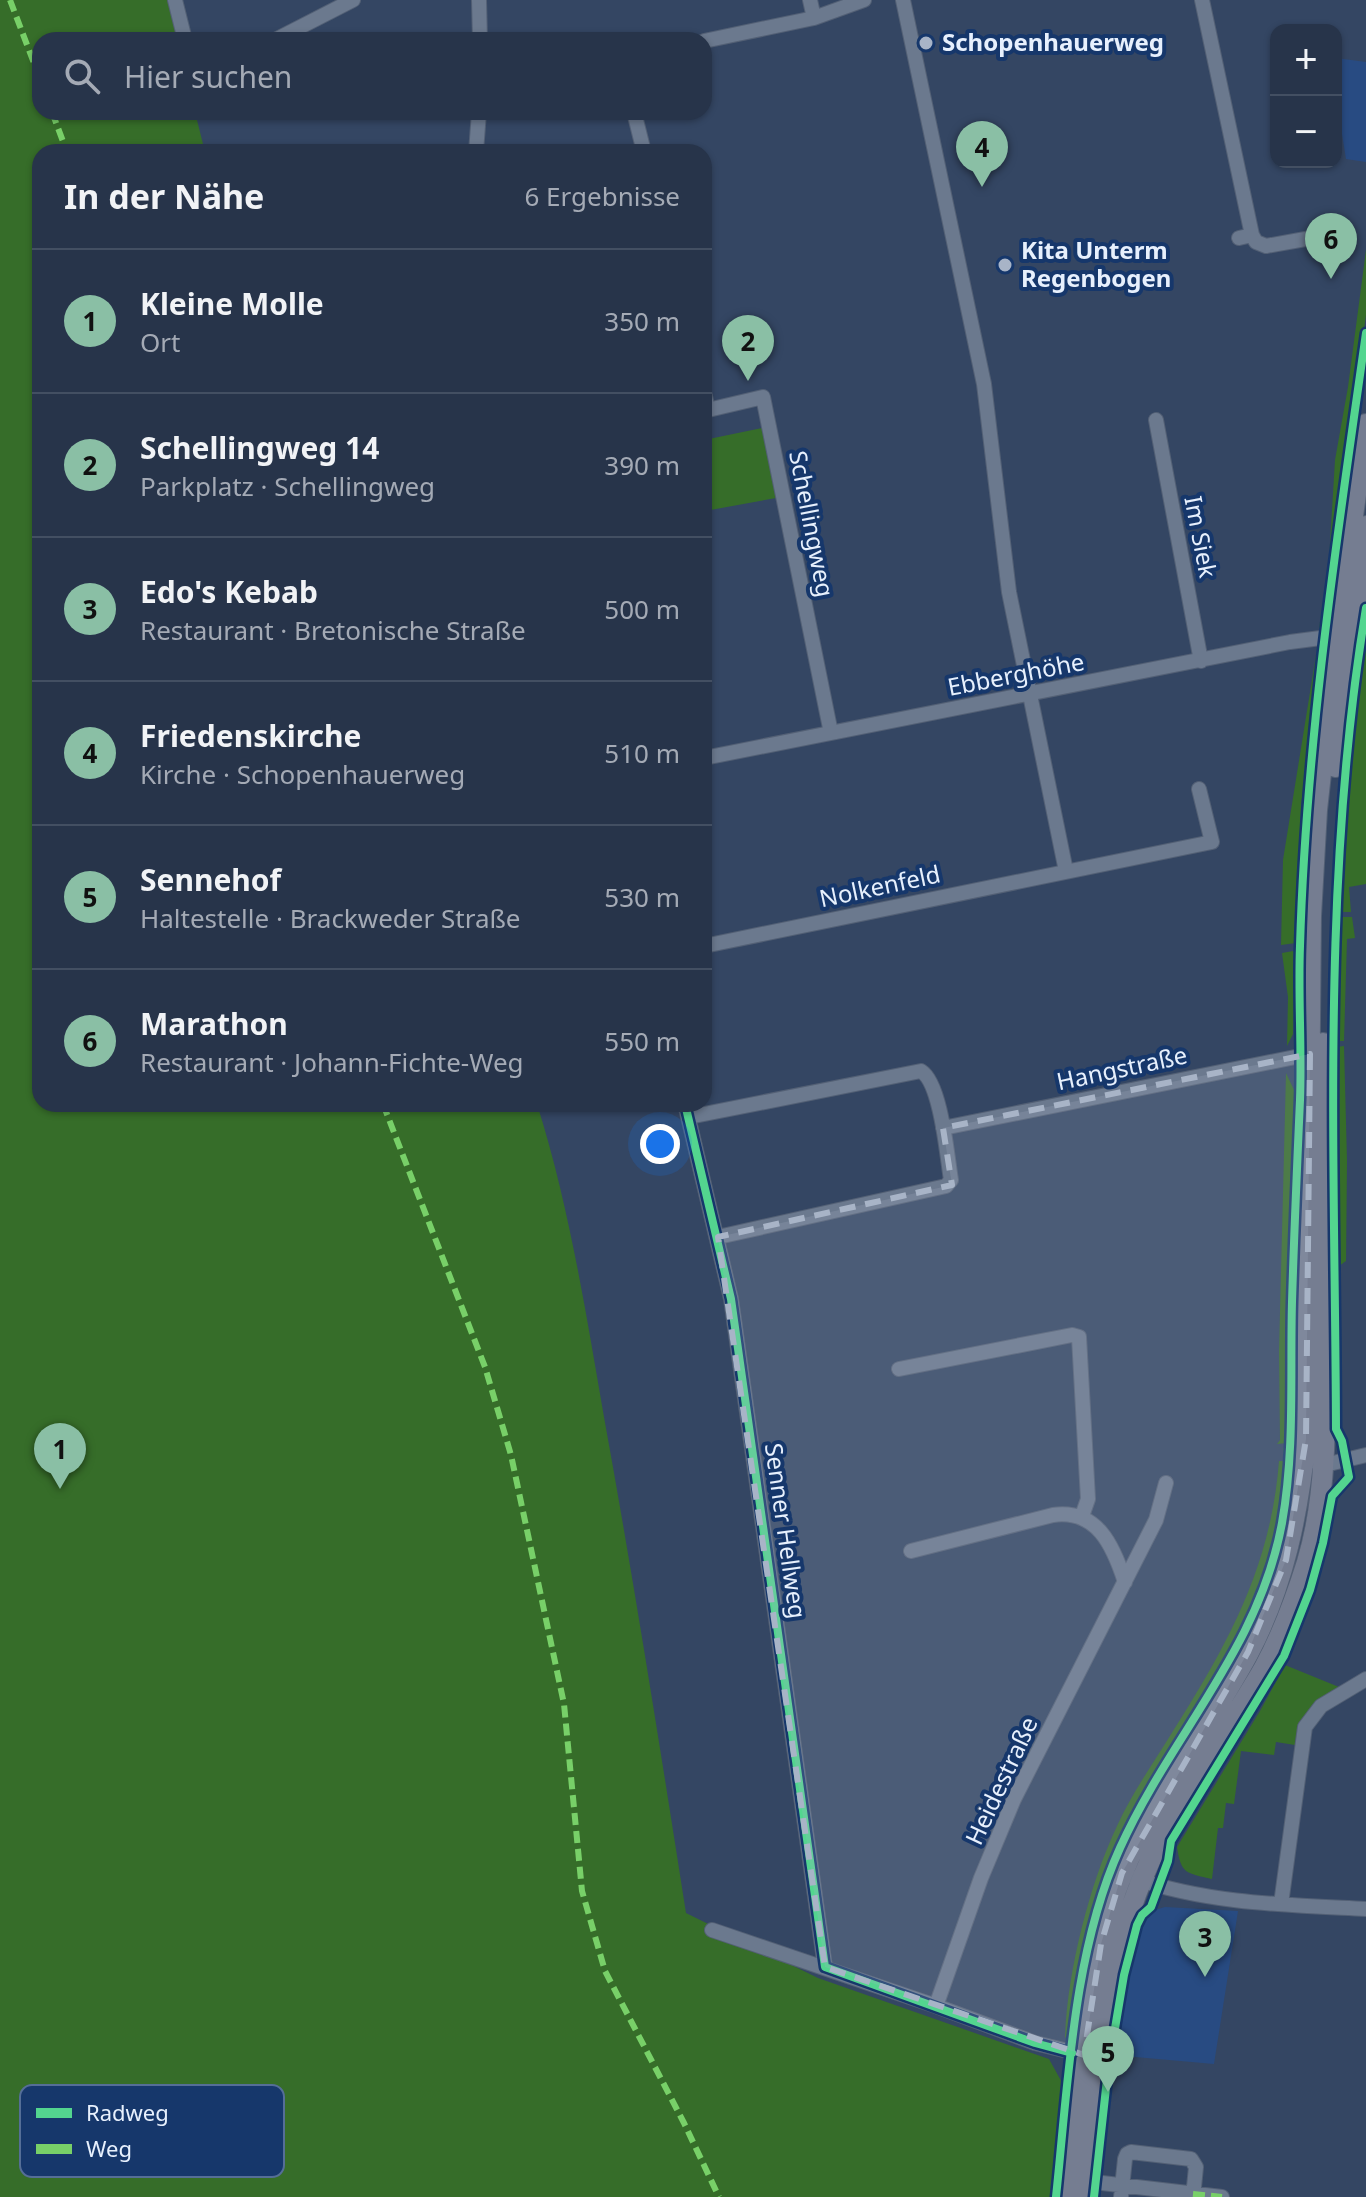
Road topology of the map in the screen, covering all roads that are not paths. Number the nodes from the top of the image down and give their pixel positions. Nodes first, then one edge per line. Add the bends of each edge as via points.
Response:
1 (175, 0) edge
2 (353, 0) edge
3 (479, 0) edge
4 (810, 0) edge
5 (864, 0) edge
6 (903, 0) edge
7 (1202, 0) edge
8 (814, 18) junction
9 (183, 32) edge
10 (291, 32) edge
11 (480, 32) edge
12 (712, 39) edge
13 (478, 120) edge
14 (636, 120) edge
15 (477, 144) edge
16 (642, 144) edge
17 (1347, 241) dead end
18 (712, 409) edge
19 (1156, 420) dead end
20 (1366, 424) edge
21 (1366, 526) edge
22 (1336, 636) junction
23 (1201, 661) junction
24 (1031, 695) junction
25 (831, 733) junction
26 (712, 756) edge
27 (1199, 789) dead end
28 (1066, 871) junction
29 (712, 944) edge
30 (1310, 1054) junction
31 (712, 1106) edge
32 (687, 1112) edge
33 (943, 1128) junction
34 (718, 1237) junction
35 (899, 1369) dead end
36 (1366, 1455) edge
37 (1313, 1462) junction
38 (1166, 1483) dead end
39 (1082, 1516) junction
40 (911, 1551) dead end
41 (1125, 1582) junction
42 (1366, 1679) edge
43 (1132, 1877) junction
44 (1281, 1904) junction
45 (1366, 1909) edge
46 (712, 1930) dead end
47 (825, 1967) junction
48 (936, 2006) junction
49 (1084, 2055) junction
50 (1084, 2189) edge
51 (1122, 2191) edge
52 (1193, 2195) edge
53 (1067, 2197) edge
54 (1222, 2197) edge

1 - 9 street
2 - 10 street
3 - 11 street
4 - 8 street
5 - 8 street
6 - 24 street via 984,384 1009,592
7 - 17 street via 1245,237 1266,246 1311,238
8 - 12 street
13 - 15 street
14 - 16 street
18 - 25 street, Schellingweg via 763,397
19 - 23 street, Im Siek
20 - 22 main road
21 - 37 main road via 1331,810 1325,915 1325,1371
22 - 23 street, Ebberghöhe
22 - 30 main road via 1317,810
23 - 24 street, Ebberghöhe
24 - 25 street, Ebberghöhe
24 - 28 street
25 - 26 street, Ebberghöhe
27 - 28 street, Nolkenfeld via 1212,842
28 - 29 street, Nolkenfeld
30 - 33 street, Hangstraße
30 - 37 main road
31 - 33 street via 921,1071 931,1080
32 - 34 street, Senner Hellweg
33 - 34 street via 951,1180 946,1186
34 - 47 street, Senner Hellweg via 739,1346
35 - 39 street via 1079,1337 1088,1499
36 - 37 street
37 - 43 main road via 1319,1503 1291,1607 1265,1665
38 - 41 street, Heidestraße via 1156,1520
39 - 40 street via 1053,1515
39 - 41 street via 1111,1547
41 - 48 street, Heidestraße via 1014,1799
42 - 44 street via 1321,1706 1305,1727
43 - 44 street via 1213,1899
43 - 49 main road via 1101,1944
43 - 50 main road via 1097,2056
44 - 45 street
46 - 47 street
47 - 48 street
48 - 49 street via 1035,2043
49 - 53 main road
50 - 51 street
51 - 52 street
51 - 52 street via 1125,2159 1131,2152 1191,2159 1196,2167
52 - 54 street

